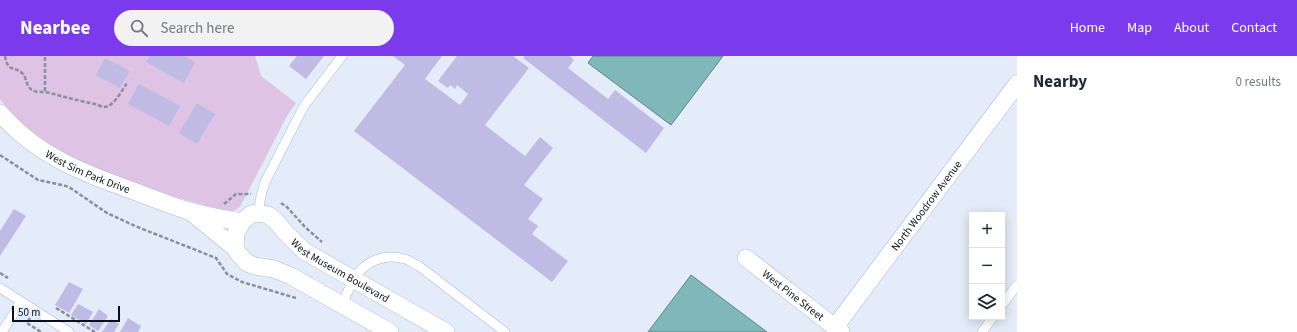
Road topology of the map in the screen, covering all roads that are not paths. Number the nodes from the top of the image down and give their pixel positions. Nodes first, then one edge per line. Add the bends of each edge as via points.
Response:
1 (342, 56) edge
2 (1017, 84) edge
3 (0, 113) edge
4 (189, 211) junction
5 (258, 213) junction
6 (242, 222) junction
7 (235, 248) junction
8 (746, 258) dead end
9 (354, 279) junction
10 (1017, 285) edge
11 (0, 288) edge
12 (1005, 301) edge
13 (21, 302) junction
14 (342, 305) junction
15 (991, 320) edge
16 (838, 330) edge
17 (2, 332) edge
18 (69, 332) edge
19 (390, 332) edge
20 (446, 332) edge
21 (505, 332) edge
22 (982, 332) edge

1 - 5 lane via 304,106 265,182
2 - 16 street, North Woodrow Avenue
3 - 4 street, West Sim Park Drive via 35,146 59,160 87,174
4 - 6 street
4 - 7 street
5 - 6 street via 251,214
5 - 9 street, West Museum Boulevard via 275,220 304,251
6 - 7 street via 236,233
7 - 14 street via 247,263 291,276
8 - 16 street, West Pine Street
9 - 14 lane
9 - 20 street, West Museum Boulevard
9 - 21 lane via 365,265 377,259 406,259 419,266
10 - 12 lane
11 - 13 lane
13 - 17 lane
13 - 18 lane
14 - 19 street
15 - 22 lane

